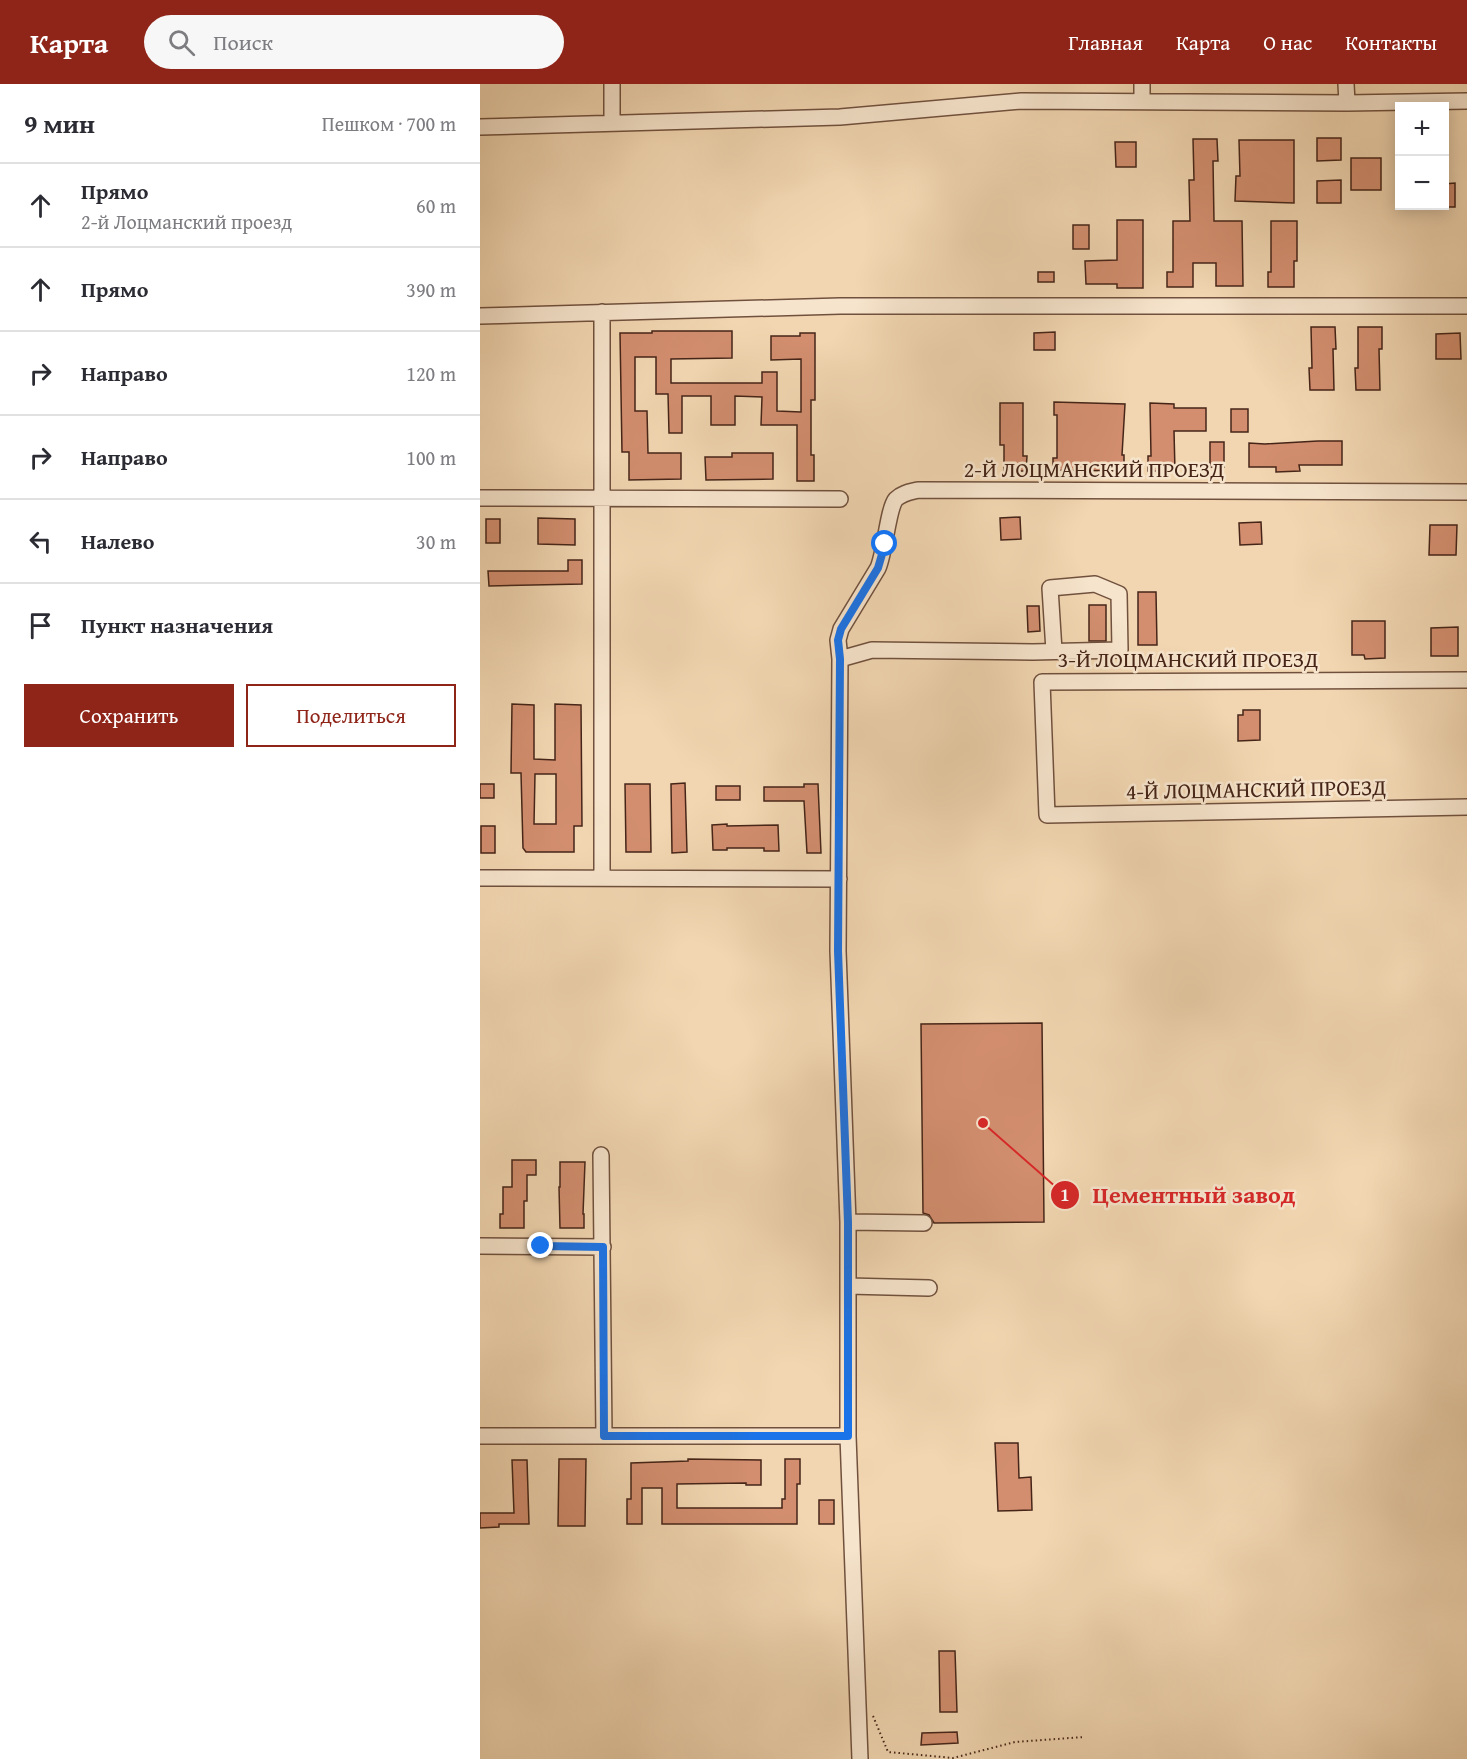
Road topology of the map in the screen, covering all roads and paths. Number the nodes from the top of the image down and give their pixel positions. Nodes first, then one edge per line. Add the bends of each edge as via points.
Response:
1 (612, 84) edge
2 (1142, 84) edge
3 (1346, 84) edge
4 (1142, 100) junction
5 (1467, 101) edge
6 (1347, 103) junction
7 (612, 123) junction
8 (480, 127) edge
9 (1467, 306) edge
10 (602, 312) junction
11 (480, 316) edge
12 (1467, 492) edge
13 (480, 498) edge
14 (602, 498) junction
15 (840, 499) dead end
16 (1054, 651) junction
17 (840, 659) junction
18 (1467, 680) edge
19 (1467, 807) edge
20 (1047, 815) joint
21 (480, 878) edge
22 (602, 878) junction
23 (838, 879) junction
24 (601, 1155) dead end
25 (848, 1222) junction
26 (924, 1223) dead end
27 (480, 1246) edge
28 (603, 1247) junction
29 (848, 1286) junction
30 (929, 1288) dead end
31 (480, 1436) edge
32 (604, 1436) junction
33 (848, 1436) junction
34 (871, 1713) dead end
35 (1084, 1737) dead end
36 (860, 1759) edge

1 - 7 street
2 - 4 street
3 - 6 street
4 - 6 street
4 - 7 street via 1021,101 840,117
5 - 6 street
7 - 8 street
9 - 10 street via 842,306
10 - 11 street
10 - 14 street
12 - 17 street, 2-Й ЛОЦМАНСКИЙ ПРОЕЗД via 906,492 895,499 878,568 839,634
13 - 14 street
14 - 15 street
14 - 22 street
16 - 16 street via 1120,650 1119,594 1095,584 1050,588
16 - 17 street via 872,650
17 - 23 street, 2-Й ЛОЦМАНСКИЙ ПРОЕЗД
18 - 20 street, 3-Й ЛОЦМАНСКИЙ ПРОЕЗД via 1042,682
19 - 20 street, 4-Й ЛОЦМАНСКИЙ ПРОЕЗД
21 - 22 street
22 - 23 street
23 - 25 street, 2-Й ЛОЦМАНСКИЙ ПРОЕЗД
24 - 28 street
25 - 26 street
25 - 29 street, 2-Й ЛОЦМАНСКИЙ ПРОЕЗД
27 - 28 street
28 - 32 street
29 - 30 street
29 - 33 street, 2-Й ЛОЦМАНСКИЙ ПРОЕЗД
31 - 32 street
32 - 33 street
33 - 36 street, 2-Й ЛОЦМАНСКИЙ ПРОЕЗД
34 - 35 path via 888,1752 953,1758 1015,1742

